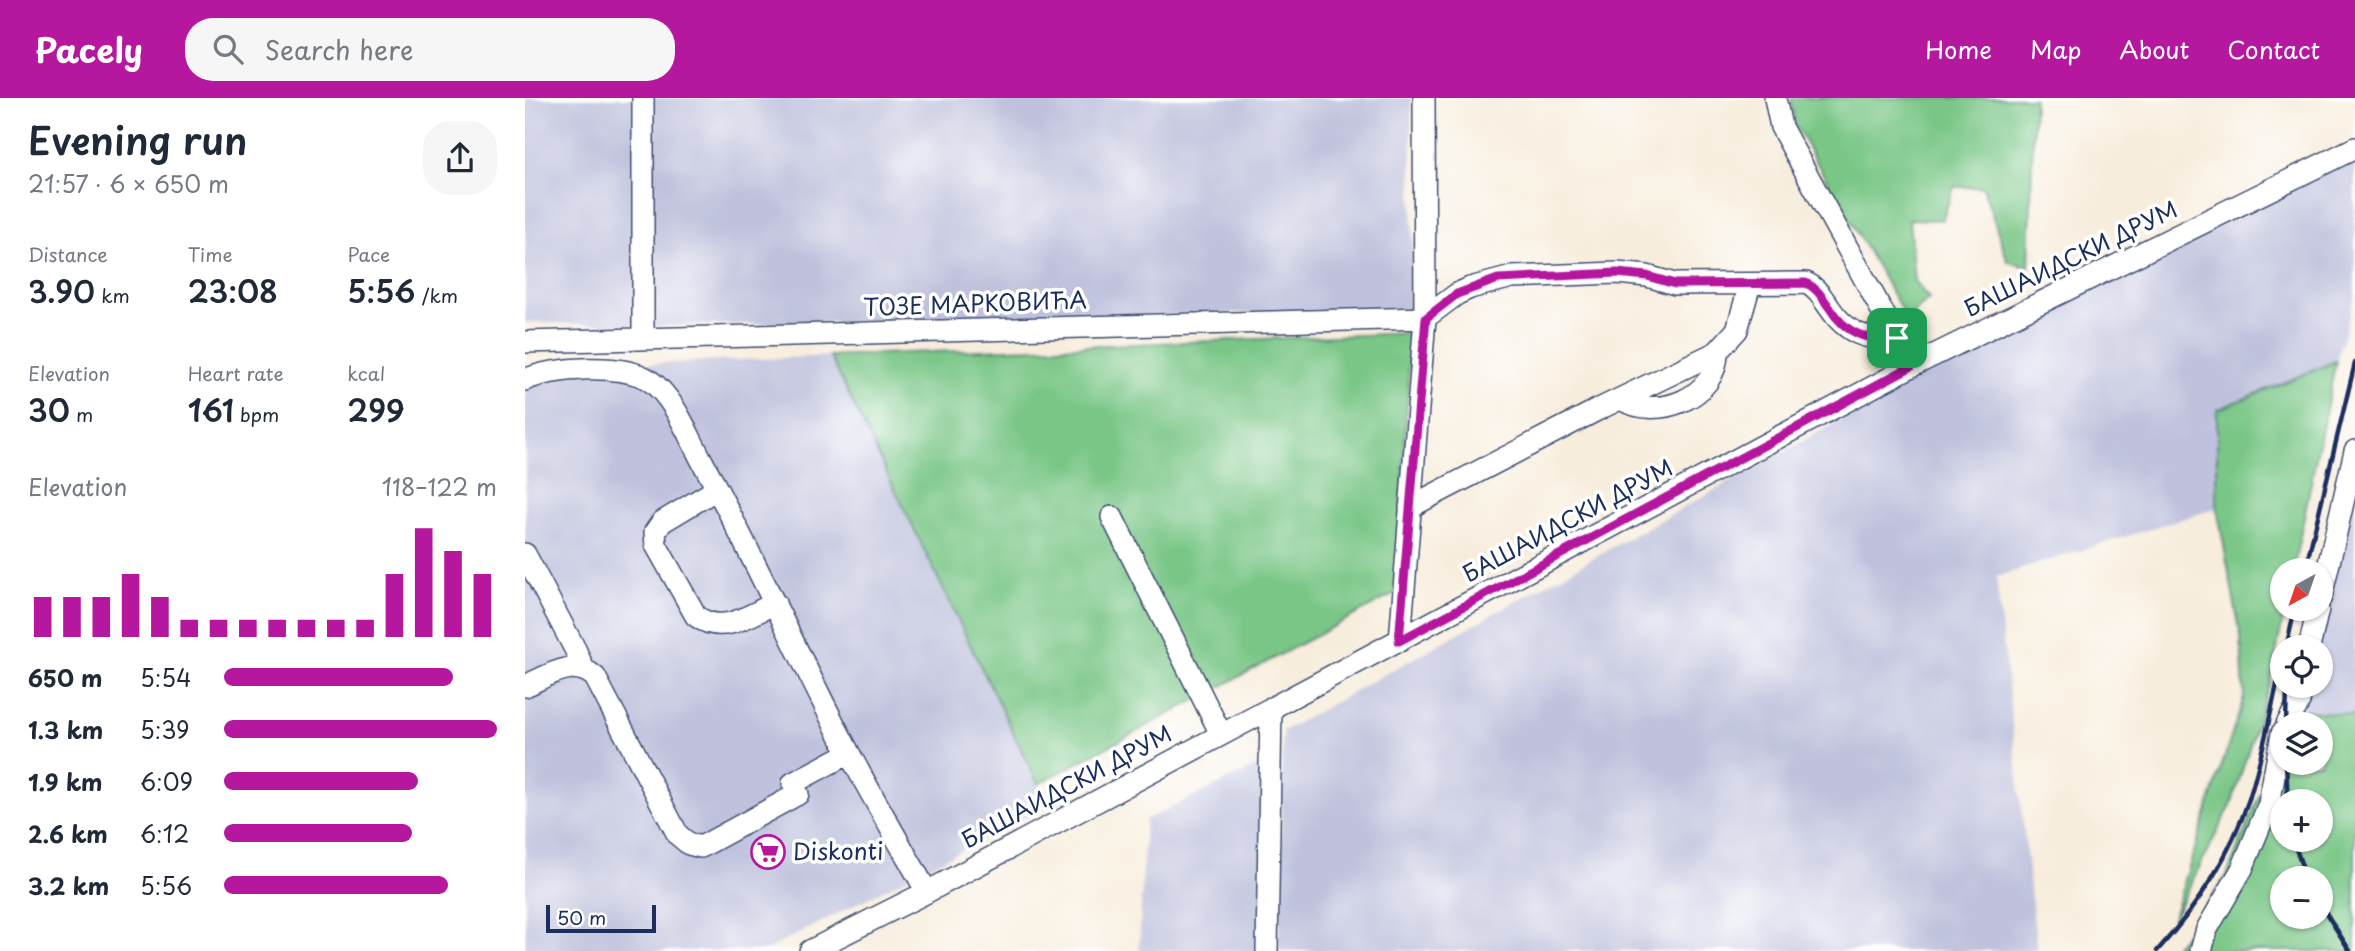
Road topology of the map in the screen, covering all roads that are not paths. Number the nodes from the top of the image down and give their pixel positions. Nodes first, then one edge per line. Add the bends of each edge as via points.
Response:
1 (643, 98) edge
2 (1424, 98) edge
3 (1775, 98) edge
4 (2355, 148) edge
5 (1750, 284) junction
6 (1426, 318) junction
7 (525, 325) edge
8 (643, 332) junction
9 (1897, 338) junction
10 (525, 342) edge
11 (1717, 352) junction
12 (1912, 366) junction
13 (525, 380) edge
14 (1621, 399) junction
15 (2355, 451) edge
16 (717, 489) junction
17 (1410, 507) junction
18 (1112, 517) dead end
19 (525, 554) edge
20 (2330, 558) edge
21 (775, 603) junction
22 (1399, 641) junction
23 (583, 668) junction
24 (525, 686) edge
25 (1271, 708) junction
26 (1221, 734) junction
27 (849, 753) junction
28 (2274, 775) edge
29 (927, 892) junction
30 (810, 951) edge
31 (1267, 951) edge
32 (2201, 951) edge

1 - 8 street
2 - 6 street
3 - 9 street via 1781,127
4 - 12 street, БАШАИДСКИ ДРУМ
5 - 6 street via 1675,284 1617,273 1512,277 1457,294
5 - 9 street via 1806,283 1817,289 1838,321 1853,334
5 - 11 street via 1737,330
6 - 8 street, ТОЗЕ МАРКОВИЋА
6 - 17 street
7 - 8 street
8 - 10 street, ТОЗЕ МАРКОВИЋА
9 - 12 street
11 - 14 street
11 - 14 street via 1713,373 1680,403 1640,406
12 - 22 street, БАШАИДСКИ ДРУМ
13 - 16 street via 598,368 627,371 648,380 667,397
14 - 17 street
15 - 20 street
16 - 21 street
16 - 21 street via 662,522 655,532 656,545 696,616 707,623 727,625
17 - 22 street
18 - 26 street
19 - 23 street
21 - 27 street
22 - 25 street, БАШАИДСКИ ДРУМ
23 - 24 street via 569,667
23 - 27 street via 595,677 678,835 689,844 701,847 798,794 793,783
25 - 26 street, БАШАИДСКИ ДРУМ
25 - 31 street
26 - 29 street, БАШАИДСКИ ДРУМ
27 - 29 street
28 - 32 street via 2269,804 2242,869 2207,929
29 - 30 street, БАШАИДСКИ ДРУМ

